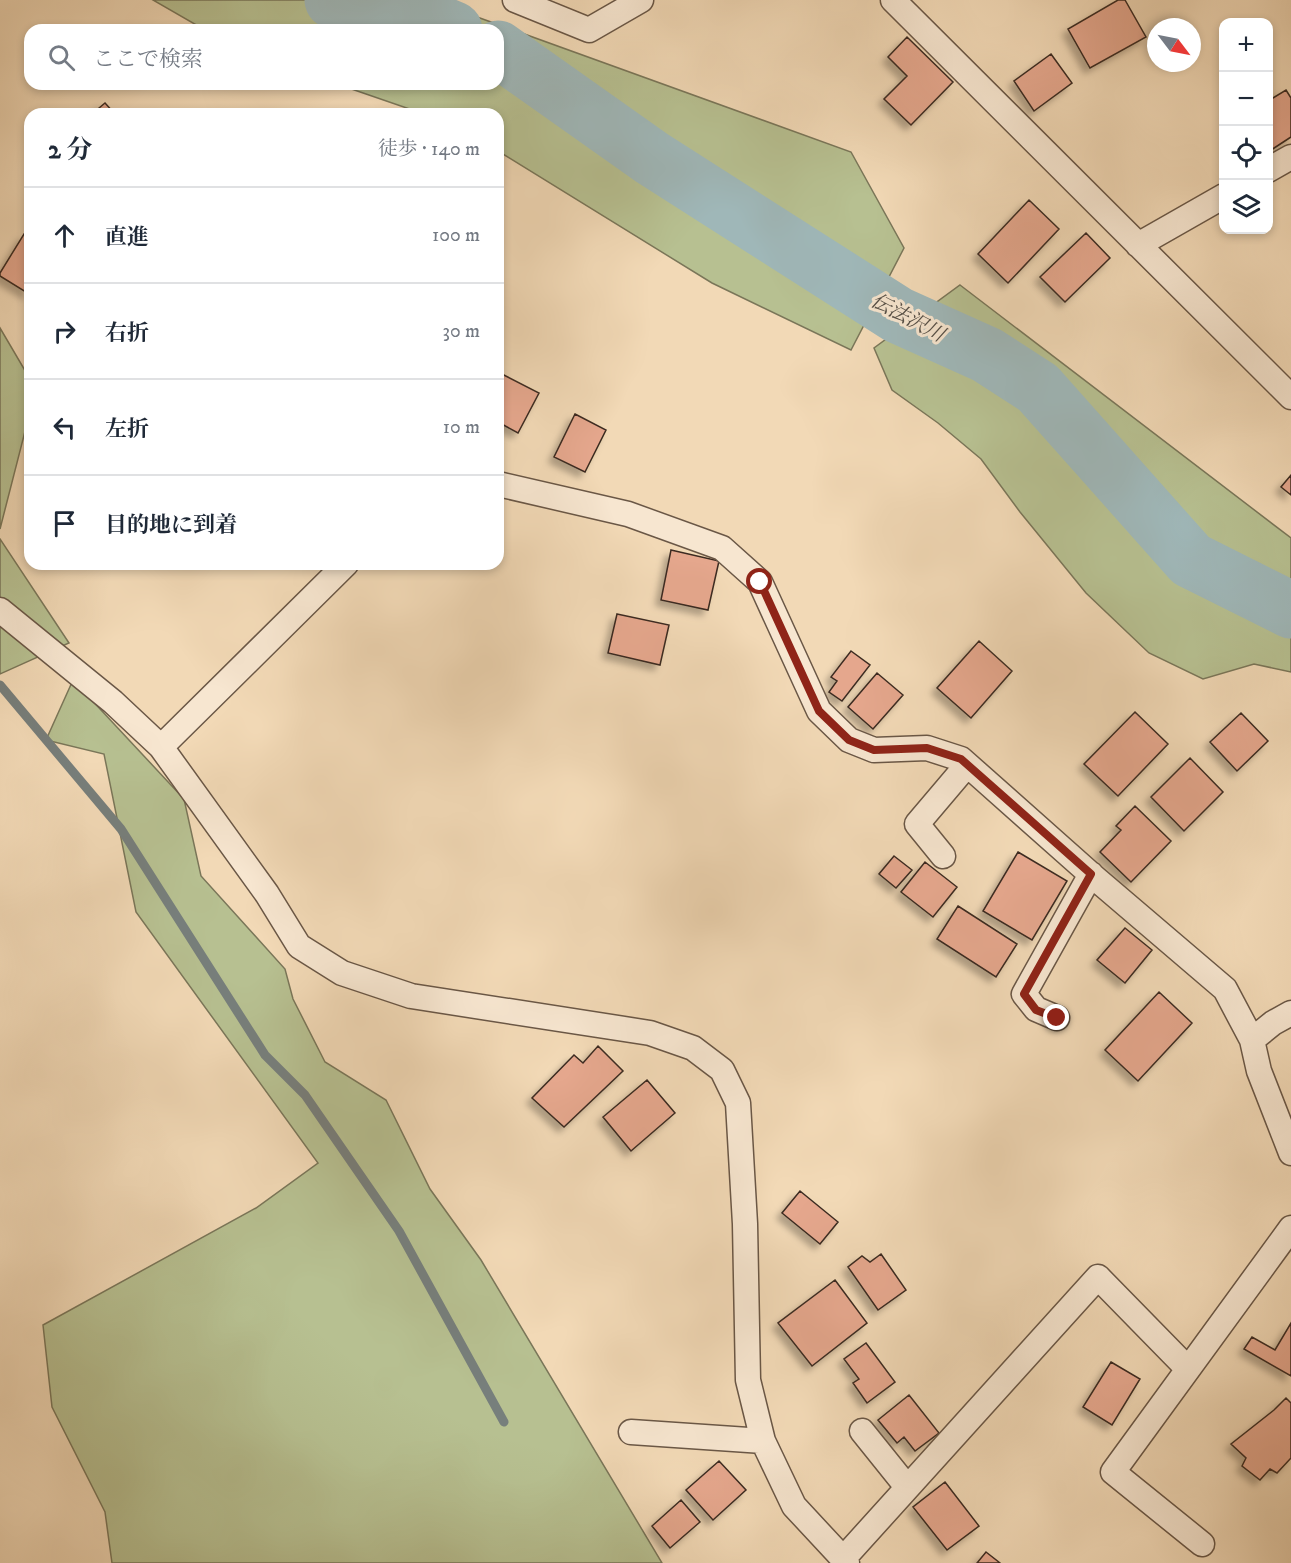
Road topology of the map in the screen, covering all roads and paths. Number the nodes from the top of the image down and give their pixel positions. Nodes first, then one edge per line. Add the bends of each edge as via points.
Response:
1 (515, 0) edge
2 (641, 0) edge
3 (893, 0) edge
4 (1291, 157) edge
5 (1273, 168) edge
6 (1219, 199) edge
7 (1138, 245) junction
8 (1291, 397) edge
9 (504, 485) edge
10 (340, 570) edge
11 (0, 610) edge
12 (161, 747) junction
13 (967, 765) junction
14 (943, 856) dead end
15 (1091, 874) junction
16 (1291, 1013) edge
17 (1057, 1018) dead end
18 (1252, 1040) junction
19 (1291, 1153) edge
20 (1291, 1228) edge
21 (1188, 1369) junction
22 (862, 1431) dead end
23 (631, 1432) dead end
24 (763, 1441) junction
25 (907, 1487) junction
26 (1202, 1544) dead end
27 (845, 1561) edge

1 - 2 street via 589,30
3 - 7 street
4 - 5 street
6 - 7 street
7 - 8 street
9 - 13 street via 628,514 722,548 760,582 819,711 849,740 874,750 927,748 961,759
10 - 12 street
11 - 12 street via 113,702
12 - 24 street via 267,894 299,946 342,973 411,996 650,1033 693,1048 722,1071 738,1103 748,1380
13 - 14 street via 917,824
13 - 15 street
15 - 17 street via 1024,994 1036,1010
15 - 18 street via 1226,989
16 - 18 street
18 - 19 street via 1259,1071
20 - 21 street
21 - 25 street via 1098,1277
21 - 26 street via 1113,1472
22 - 25 street
23 - 24 street
24 - 27 street via 794,1506
25 - 27 street

